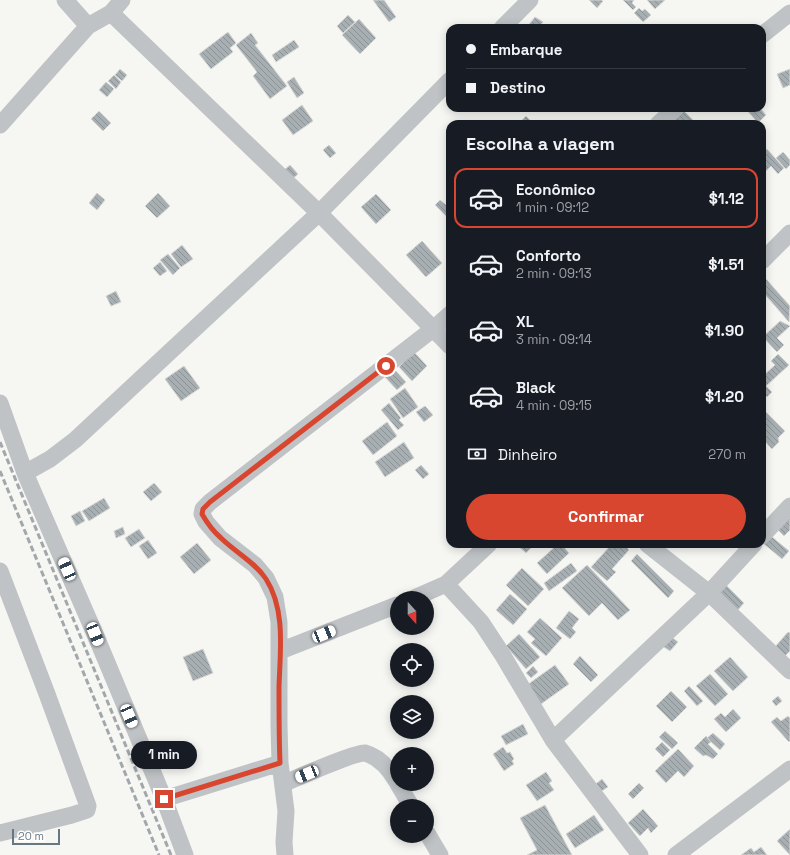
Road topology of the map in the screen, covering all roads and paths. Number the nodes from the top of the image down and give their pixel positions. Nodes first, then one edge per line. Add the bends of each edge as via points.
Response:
1 (65, 0) edge
2 (122, 0) edge
3 (530, 0) edge
4 (111, 13) junction
5 (790, 13) edge
6 (506, 24) edge
7 (88, 26) junction
8 (766, 32) edge
9 (446, 84) edge
10 (672, 112) edge
11 (662, 120) edge
12 (0, 125) edge
13 (319, 213) junction
14 (790, 233) edge
15 (766, 257) edge
16 (446, 318) edge
17 (434, 329) junction
18 (446, 342) edge
19 (0, 403) edge
20 (25, 473) junction
21 (790, 506) edge
22 (766, 532) edge
23 (485, 548) edge
24 (652, 548) edge
25 (750, 548) edge
26 (0, 571) edge
27 (446, 584) junction
28 (430, 591) edge
29 (709, 593) junction
30 (390, 608) edge
31 (280, 652) junction
32 (790, 671) edge
33 (553, 740) junction
34 (280, 763) junction
35 (790, 769) edge
36 (390, 772) edge
37 (283, 784) junction
38 (164, 799) junction
39 (0, 833) edge
40 (433, 843) edge
41 (185, 855) edge
42 (285, 855) edge
43 (440, 855) edge
44 (640, 855) edge
45 (676, 855) edge

1 - 7 street
2 - 4 street
3 - 6 street
4 - 7 street
4 - 13 street
5 - 8 street
7 - 12 street
9 - 13 street
10 - 11 street
13 - 17 street
13 - 20 street via 75,440 50,459
14 - 15 street
16 - 17 street
17 - 18 street
17 - 31 street via 203,509 202,514 206,522 220,538 266,578 275,597
19 - 20 street
20 - 38 street
21 - 22 street
23 - 27 street
24 - 29 street
25 - 29 street
26 - 39 street via 88,806 87,810 72,815
27 - 28 street
27 - 33 street via 481,622
29 - 32 street
29 - 33 street
30 - 31 street
31 - 34 street
33 - 44 street
34 - 37 street
34 - 38 street
35 - 45 street
36 - 37 street via 374,756 364,753
37 - 42 street via 286,811
38 - 41 street
40 - 43 street

